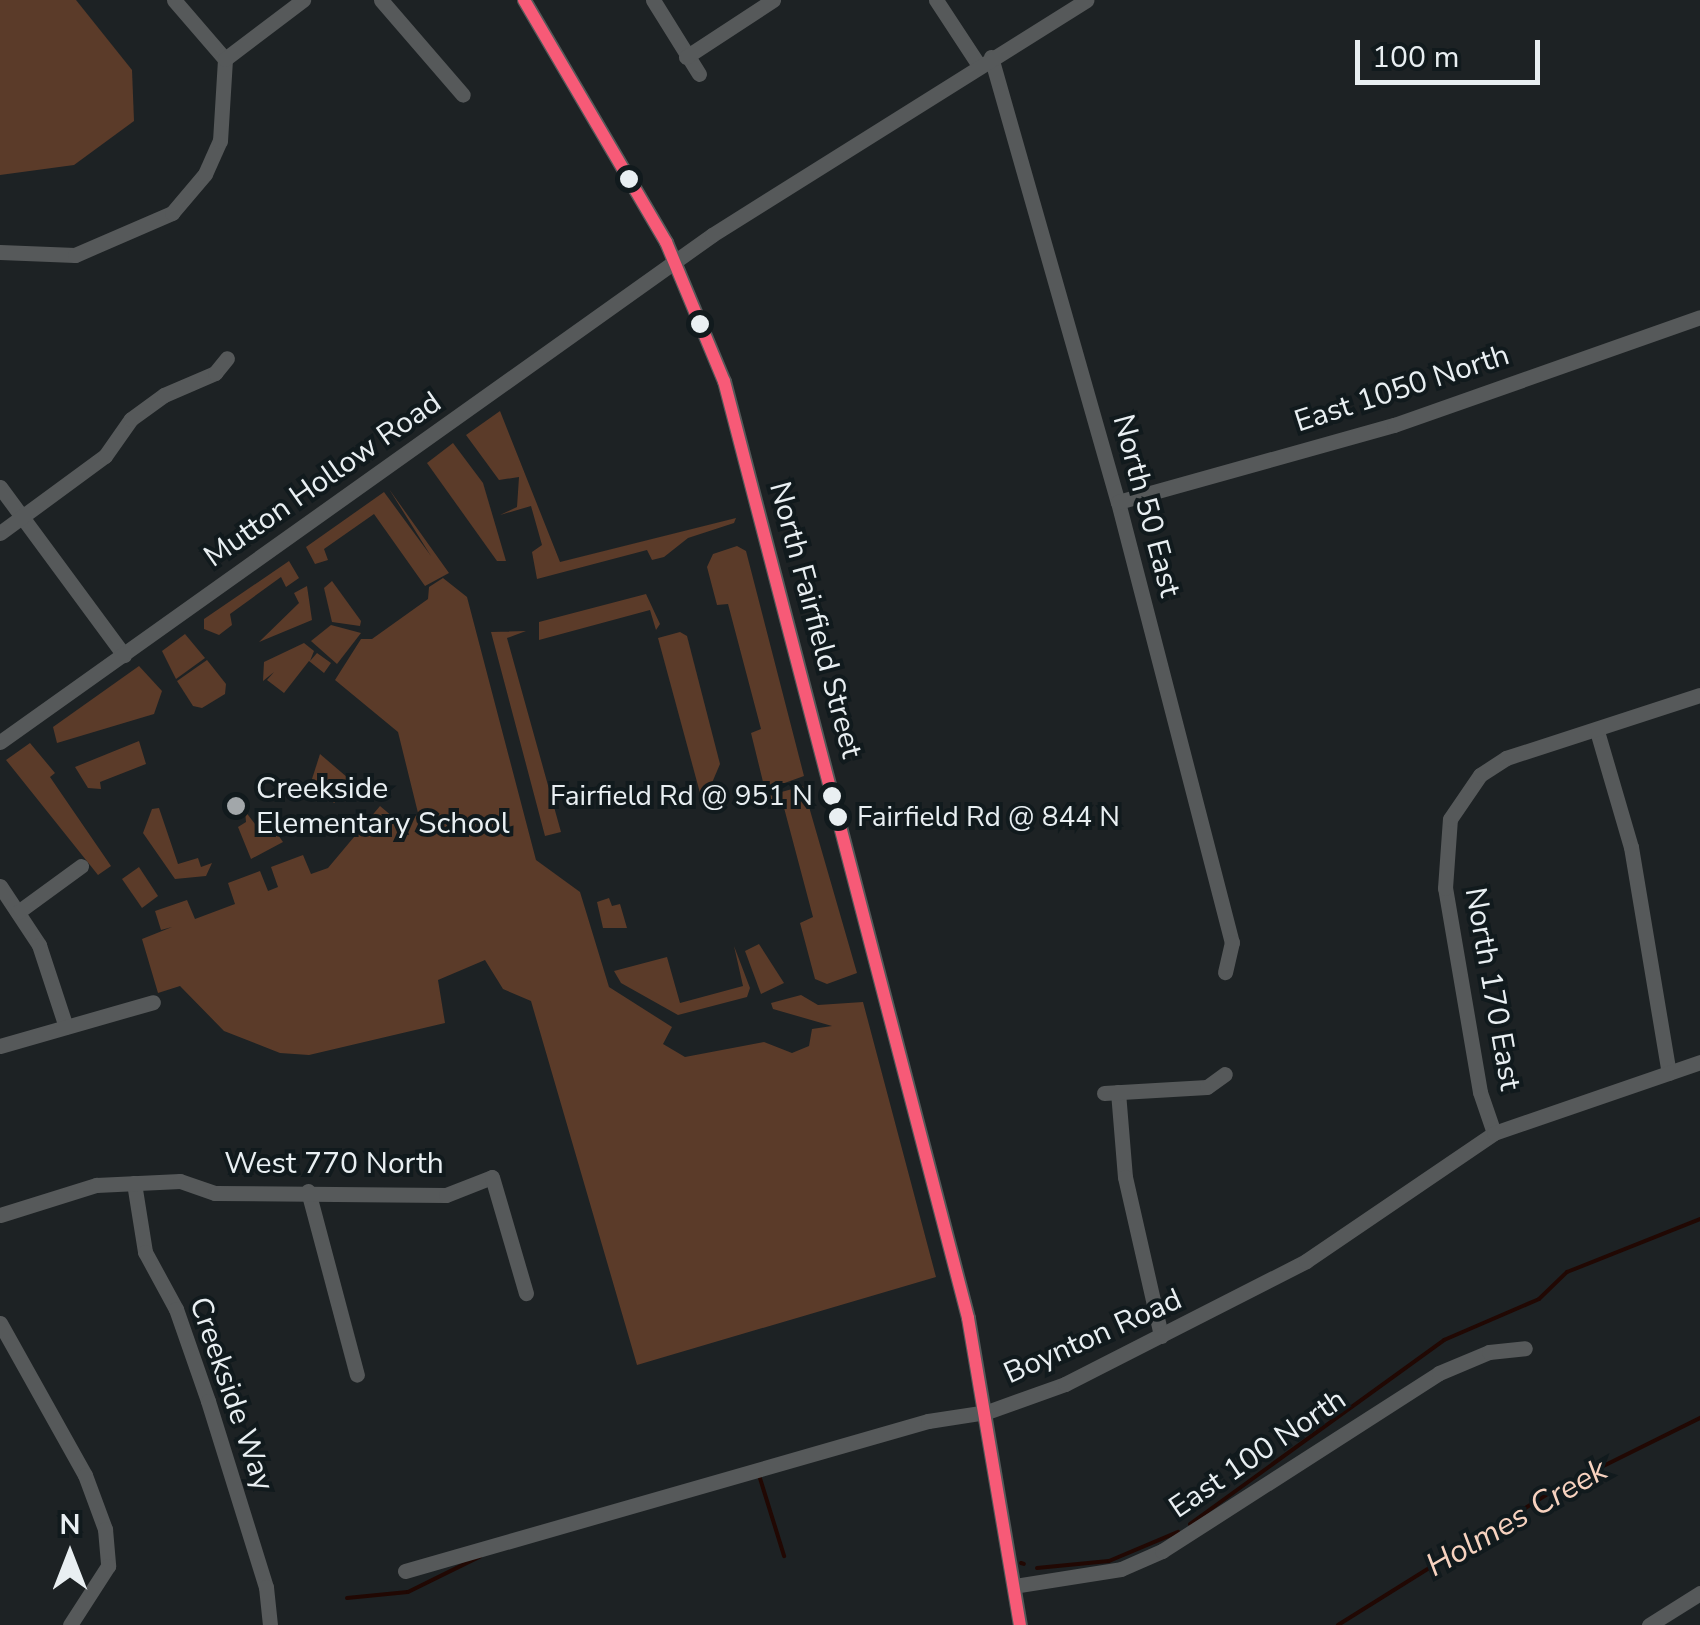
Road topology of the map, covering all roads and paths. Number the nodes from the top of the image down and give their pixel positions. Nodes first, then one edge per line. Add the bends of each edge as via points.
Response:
1 (174, 0) edge
2 (302, 0) edge
3 (380, 0) edge
4 (524, 0) edge
5 (652, 0) edge
6 (773, 0) edge
7 (936, 0) edge
8 (1086, 0) edge
9 (686, 57) junction
10 (226, 59) junction
11 (985, 60) junction
12 (700, 74) dead end
13 (463, 95) dead end
14 (0, 252) edge
15 (676, 261) junction
16 (1700, 316) edge
17 (227, 358) dead end
18 (0, 486) edge
19 (1118, 502) junction
20 (22, 517) junction
21 (0, 533) edge
22 (124, 655) junction
23 (1700, 695) edge
24 (1597, 731) junction
25 (0, 742) edge
26 (80, 866) dead end
27 (0, 886) edge
28 (18, 912) junction
29 (1225, 972) dead end
30 (153, 1002) dead end
31 (66, 1027) junction
32 (0, 1046) edge
33 (1700, 1062) edge
34 (1225, 1074) dead end
35 (1669, 1074) junction
36 (1494, 1134) junction
37 (134, 1183) junction
38 (308, 1191) junction
39 (0, 1215) edge
40 (526, 1293) dead end
41 (0, 1323) edge
42 (1161, 1336) junction
43 (1525, 1348) dead end
44 (357, 1375) dead end
45 (988, 1412) junction
46 (405, 1571) dead end
47 (1014, 1586) junction
48 (1700, 1593) edge
49 (70, 1625) edge
50 (270, 1625) edge
51 (1020, 1625) edge
52 (1649, 1625) edge

1 - 10 street
2 - 10 street
3 - 13 street
4 - 15 street, North Fairfield Street
5 - 9 street
6 - 9 street
7 - 11 street, North 50 East
8 - 11 street, Mutton Hollow Road
9 - 12 street
10 - 14 street via 220,141 205,174 172,212 75,255
11 - 15 street, Mutton Hollow Road
11 - 19 street, North 50 East
15 - 22 street, Mutton Hollow Road
15 - 45 street, North Fairfield Street via 724,381
16 - 19 street, East 1050 North via 1394,425
17 - 20 street via 214,374 164,395 131,420 105,456
18 - 20 street
19 - 29 street, North 50 East via 1232,942
20 - 21 street
20 - 22 street
22 - 25 street, Mutton Hollow Road
23 - 24 street
24 - 35 street via 1631,847
24 - 36 street, North 170 East via 1506,758 1480,775 1450,819 1443,852 1480,1092
26 - 28 street
27 - 28 street
28 - 31 street via 49,966
30 - 31 street
31 - 32 street
33 - 35 street, Boynton Road
34 - 42 street via 1207,1088 1111,1092
35 - 36 street, Boynton Road
36 - 42 street, Boynton Road via 1306,1260
37 - 38 street, West 770 North via 180,1182 215,1193
37 - 39 street, West 770 North via 84,1188
37 - 50 street, Creekside Way via 145,1252 176,1309 208,1401 266,1587
38 - 40 street, West 770 North via 446,1195 492,1178
38 - 44 street
41 - 49 street via 85,1475 105,1529 108,1566
42 - 45 street, Boynton Road via 1065,1384
43 - 47 street, East 100 North via 1489,1352 1438,1374 1162,1551 1120,1568
45 - 46 street, Boynton Road via 928,1421
45 - 47 street, North Fairfield Street
47 - 51 street, North Fairfield Street
48 - 52 street

